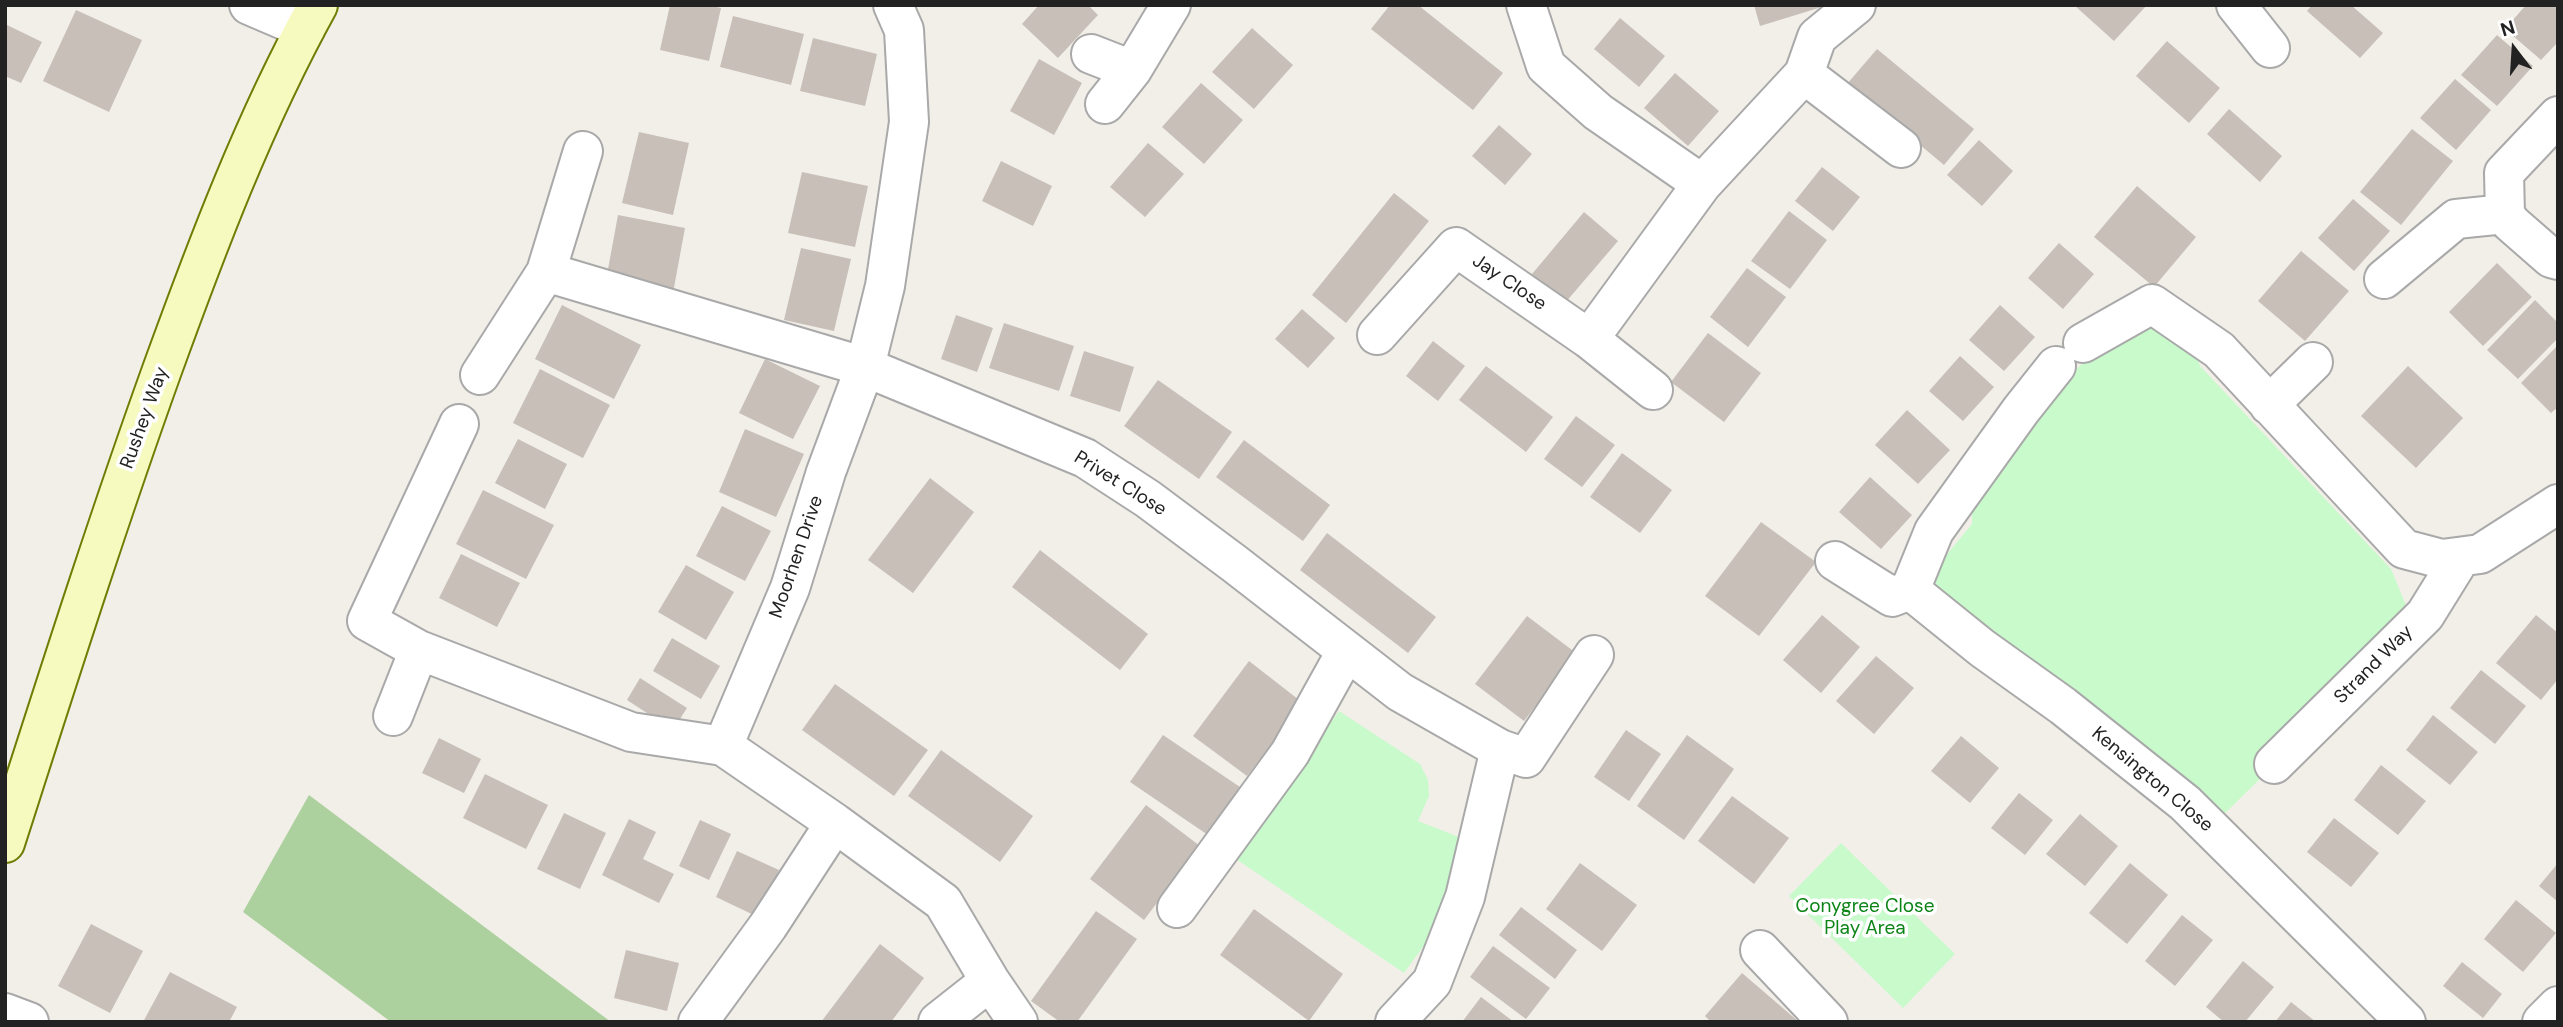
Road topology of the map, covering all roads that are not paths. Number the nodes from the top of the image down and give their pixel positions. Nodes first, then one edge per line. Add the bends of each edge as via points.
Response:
1 (249, 5) edge
2 (893, 5) edge
3 (1171, 5) edge
4 (1526, 5) edge
5 (1856, 5) edge
6 (2236, 5) edge
7 (311, 17) edge
8 (2270, 48) dead end
9 (1091, 54) dead end
10 (1132, 70) junction
11 (1804, 74) junction
12 (1105, 104) dead end
13 (2558, 116) edge
14 (1901, 148) dead end
15 (583, 151) dead end
16 (1702, 184) junction
17 (2505, 214) junction
18 (2558, 260) edge
19 (546, 272) junction
20 (2384, 279) dead end
21 (1377, 335) dead end
22 (1589, 339) junction
23 (2312, 362) dead end
24 (865, 367) junction
25 (480, 375) dead end
26 (1653, 390) dead end
27 (2269, 405) junction
28 (459, 424) dead end
29 (2558, 504) edge
30 (2460, 556) junction
31 (1835, 561) dead end
32 (1910, 590) junction
33 (419, 650) junction
34 (1346, 652) junction
35 (1594, 655) dead end
36 (393, 716) dead end
37 (723, 746) junction
38 (1500, 749) junction
39 (2274, 764) dead end
40 (835, 823) junction
41 (5, 843) edge
42 (1177, 908) dead end
43 (1760, 950) dead end
44 (990, 981) junction
45 (2558, 1006) edge
46 (5, 1013) edge
47 (29, 1022) edge
48 (698, 1022) edge
49 (939, 1022) edge
50 (1018, 1022) edge
51 (1395, 1022) edge
52 (1828, 1022) edge
53 (2406, 1022) edge
54 (2542, 1022) edge

1 - 7 street
2 - 24 street, Moorhen Drive via 904,30 909,122 885,286
3 - 10 street
4 - 16 street via 1546,66 1598,112
5 - 11 street via 1817,37
6 - 8 street
7 - 41 street, Rushey Way via 205,250 99,549
9 - 10 street
10 - 12 street
11 - 14 street
11 - 16 street
13 - 17 street via 2504,173
15 - 19 street
16 - 22 street
17 - 18 street
17 - 20 street via 2456,219
19 - 24 street
19 - 25 street
21 - 22 street, Jay Close via 1455,247
22 - 26 street, Jay Close
23 - 27 street
24 - 34 street, Privet Close via 1085,458 1224,555
24 - 37 street, Moorhen Drive via 790,588
27 - 30 street via 2404,549 2442,559
27 - 32 street via 2219,350 2152,304 2070,355 2021,410 1934,531
28 - 33 street via 367,621
29 - 30 street via 2480,554
30 - 39 street, Strand Way via 2425,615
31 - 32 street via 1892,597
32 - 53 street, Kensington Close via 2185,803
33 - 36 street
33 - 37 street via 631,732
34 - 38 street, Privet Close via 1400,692
34 - 42 street via 1290,753
35 - 38 street, Privet Close via 1526,758
37 - 40 street
38 - 51 street via 1465,897 1432,982
40 - 44 street via 943,902
40 - 48 street
43 - 52 street
44 - 49 street
44 - 50 street
45 - 54 street
46 - 47 street

